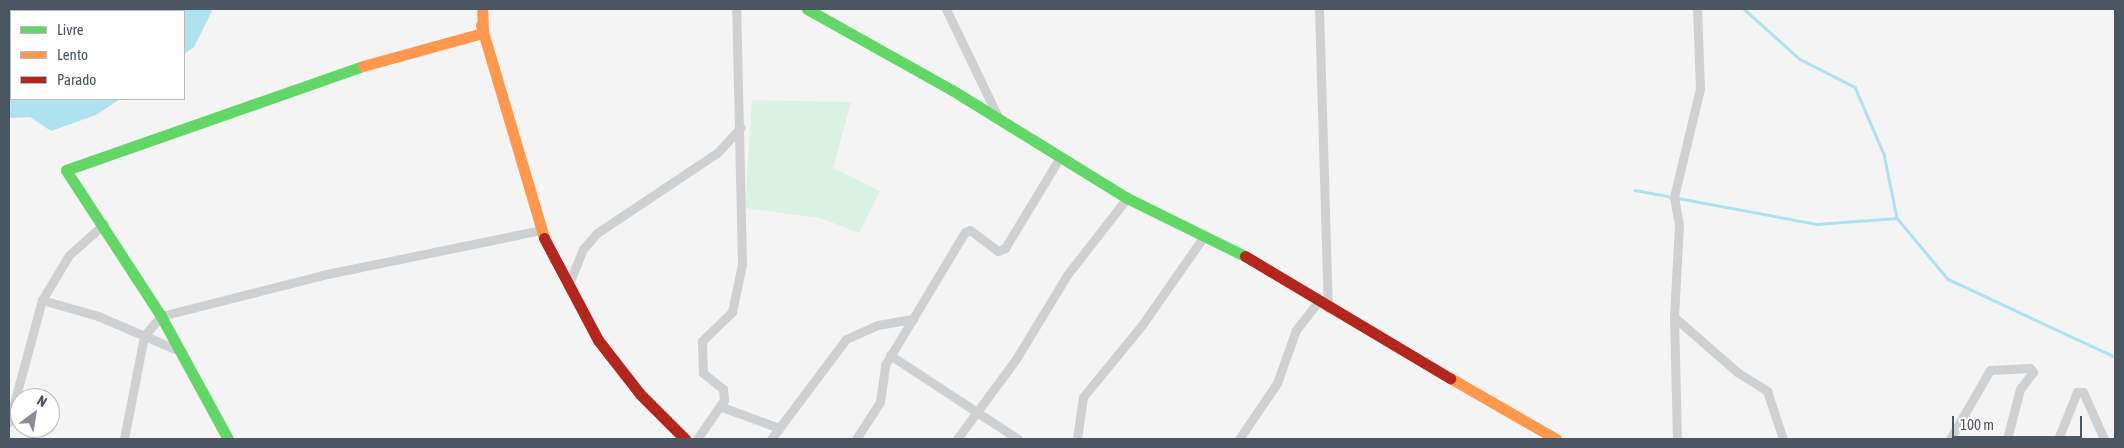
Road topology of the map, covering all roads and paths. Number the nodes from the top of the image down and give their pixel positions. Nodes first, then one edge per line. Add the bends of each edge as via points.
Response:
1 (477, 9) edge
2 (482, 9) edge
3 (736, 9) edge
4 (807, 9) edge
5 (946, 9) edge
6 (1319, 9) edge
7 (1696, 9) edge
8 (483, 33) junction
9 (999, 119) junction
10 (741, 127) junction
11 (1058, 159) junction
12 (1127, 198) junction
13 (104, 224) junction
14 (541, 230) junction
15 (1204, 236) junction
16 (568, 286) junction
17 (42, 300) junction
18 (1318, 302) junction
19 (1328, 308) junction
20 (161, 316) junction
21 (1674, 317) junction
22 (913, 319) junction
23 (144, 336) junction
24 (175, 349) junction
25 (890, 355) junction
26 (14, 388) edge
27 (722, 407) junction
28 (976, 411) junction
29 (779, 428) junction
30 (124, 439) edge
31 (228, 439) edge
32 (685, 439) edge
33 (697, 439) edge
34 (771, 439) edge
35 (856, 439) edge
36 (957, 439) edge
37 (1018, 439) edge
38 (1077, 439) edge
39 (1239, 439) edge
40 (1556, 439) edge
41 (1677, 439) edge
42 (1783, 439) edge
43 (1950, 439) edge
44 (2007, 439) edge
45 (2058, 439) edge
46 (2104, 439) edge

1 - 8 street
2 - 8 street
3 - 10 street
4 - 9 street
5 - 9 street
6 - 19 street
7 - 21 street via 1700,89 1674,197 1679,225
8 - 13 street via 364,66 68,168 65,174
8 - 14 street
9 - 11 street
10 - 16 street via 717,153 596,233 583,249
10 - 27 street via 742,264 732,312 707,334 699,354 703,373 723,389
11 - 12 street
11 - 22 street via 1005,248 998,251 965,232
12 - 15 street
12 - 28 street via 1067,275
13 - 17 street via 69,255
13 - 20 street
14 - 16 street
14 - 20 street via 326,274
15 - 18 street via 1279,274
15 - 38 street via 1142,325 1082,397
16 - 32 street via 583,318 618,366
17 - 23 street via 98,316
17 - 26 street
18 - 19 street
18 - 39 street via 1296,330 1277,383
19 - 40 street
20 - 23 street
20 - 24 street
21 - 41 street
21 - 42 street via 1737,372 1766,390
22 - 25 street
22 - 29 street via 878,324 846,339
23 - 24 street
23 - 30 street
24 - 31 street
25 - 28 street
25 - 35 street via 882,375 880,402
27 - 29 street
27 - 33 street
28 - 36 street
28 - 37 street
29 - 34 street
43 - 44 street via 1990,370 2030,368 2033,372 2020,389
45 - 46 street via 2077,392 2090,400

